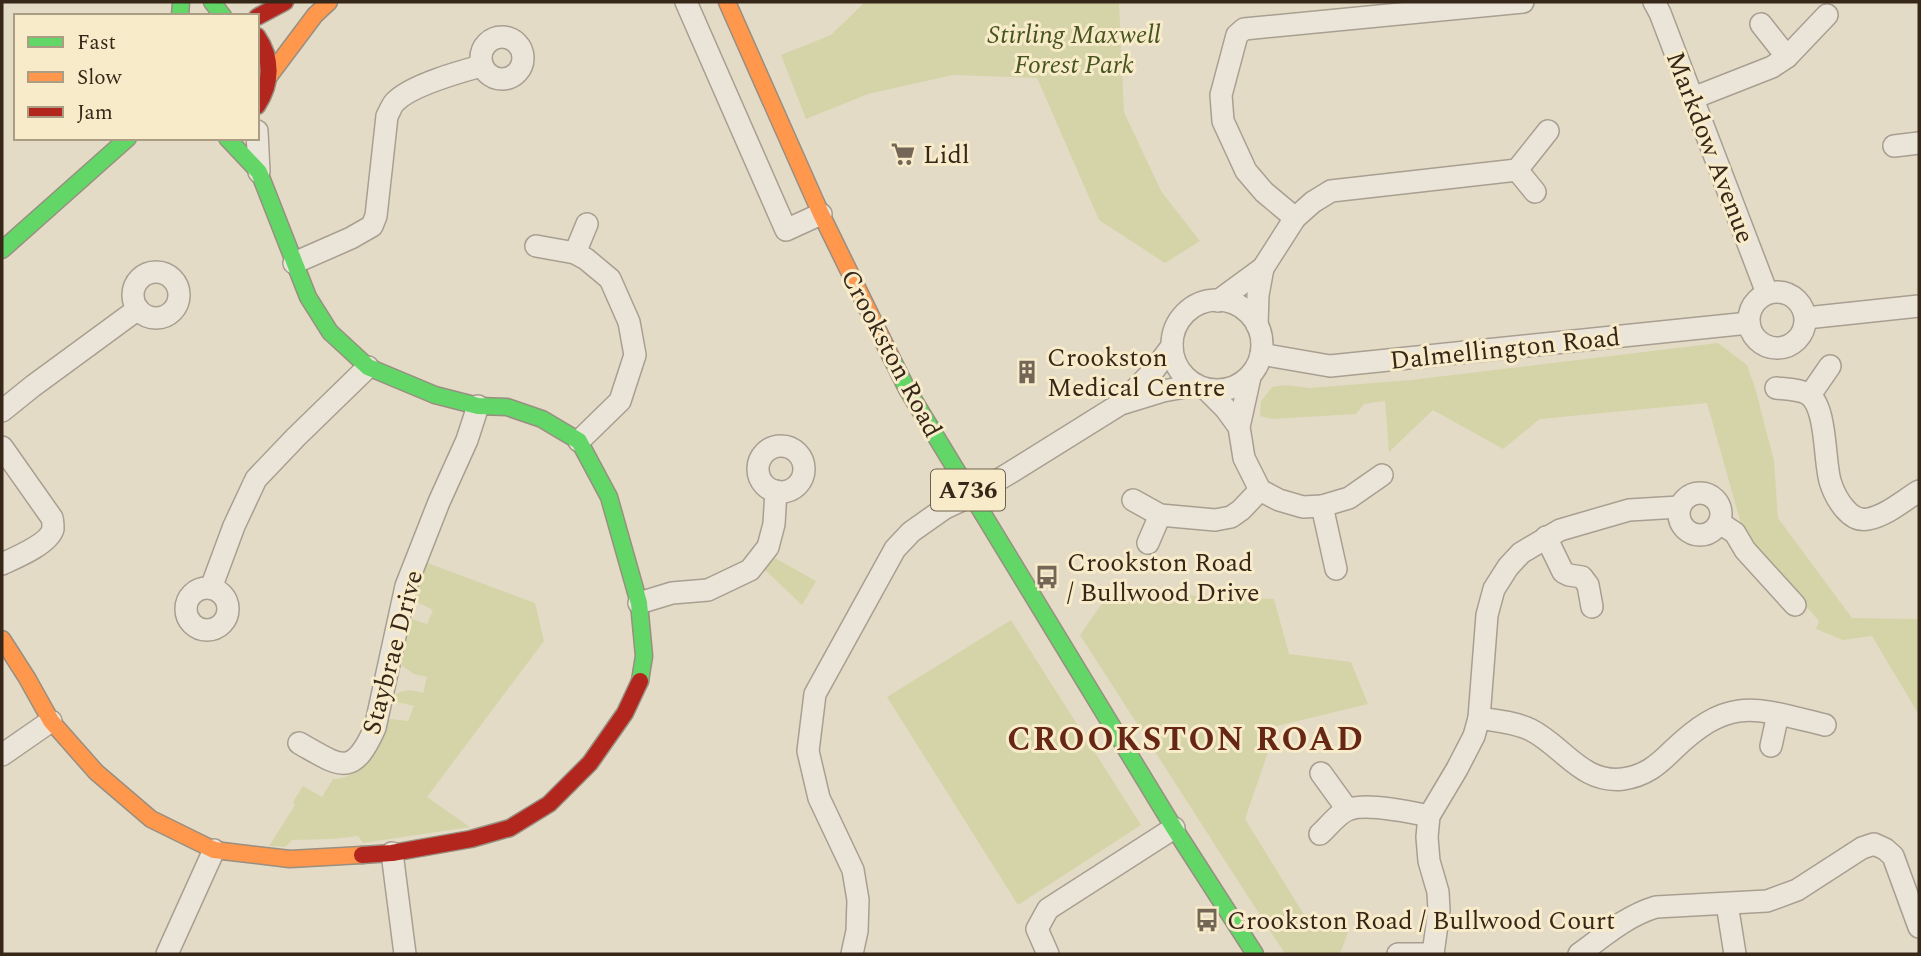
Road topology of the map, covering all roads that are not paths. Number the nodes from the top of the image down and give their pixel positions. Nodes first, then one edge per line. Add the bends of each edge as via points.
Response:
1 (285, 2) edge
2 (329, 2) edge
3 (686, 2) edge
4 (727, 2) edge
5 (1523, 2) edge
6 (1654, 2) edge
7 (1827, 15) dead end
8 (259, 16) edge
9 (1761, 24) dead end
10 (259, 39) edge
11 (1787, 57) junction
12 (481, 65) dead end
13 (270, 75) junction
14 (1693, 98) junction
15 (259, 103) edge
16 (1548, 131) dead end
17 (128, 140) edge
18 (229, 140) edge
19 (257, 140) edge
20 (1919, 143) edge
21 (1894, 146) dead end
22 (1517, 170) junction
23 (258, 172) junction
24 (1535, 192) dead end
25 (821, 214) junction
26 (1295, 218) junction
27 (587, 224) dead end
28 (536, 246) dead end
29 (2, 250) edge
30 (575, 253) junction
31 (294, 263) junction
32 (1263, 268) junction
33 (1767, 293) junction
34 (1218, 301) junction
35 (1919, 306) edge
36 (138, 309) dead end
37 (1806, 318) junction
38 (1749, 323) junction
39 (1257, 325) junction
40 (1172, 346) junction
41 (1261, 354) junction
42 (1830, 366) dead end
43 (368, 367) junction
44 (1250, 377) junction
45 (1201, 387) junction
46 (1776, 388) dead end
47 (1810, 395) junction
48 (1122, 404) junction
49 (478, 406) junction
50 (2, 411) edge
51 (1239, 427) junction
52 (579, 441) junction
53 (2, 447) edge
54 (1382, 475) dead end
55 (1260, 490) junction
56 (776, 491) dead end
57 (1919, 491) edge
58 (971, 496) junction
59 (1133, 500) dead end
60 (1322, 506) junction
61 (1679, 507) junction
62 (1160, 515) junction
63 (1720, 523) junction
64 (1546, 537) junction
65 (1148, 544) dead end
66 (2, 564) edge
67 (1336, 569) dead end
68 (211, 588) dead end
69 (639, 603) junction
70 (1795, 605) dead end
71 (1592, 607) dead end
72 (2, 639) edge
73 (1778, 714) junction
74 (1479, 718) junction
75 (51, 722) junction
76 (1825, 726) dead end
77 (299, 743) dead end
78 (1771, 746) dead end
79 (2, 755) edge
80 (1321, 773) dead end
81 (1348, 809) junction
82 (1429, 816) junction
83 (1174, 828) junction
84 (1320, 834) dead end
85 (214, 850) junction
86 (392, 853) junction
87 (1727, 905) junction
88 (1919, 927) edge
89 (167, 954) edge
90 (405, 954) edge
91 (852, 954) edge
92 (1048, 954) edge
93 (1255, 954) edge
94 (1398, 954) edge
95 (1426, 954) edge
96 (1433, 954) edge
97 (1579, 954) edge
98 (1735, 954) edge

1 - 8 street
2 - 13 street
3 - 25 street via 786,230
4 - 25 street, Crookston Road / A736
5 - 26 street via 1244,29 1237,35 1221,95 1223,121 1246,171
6 - 14 street, Markdow Avenue
7 - 11 street
9 - 11 street
10 - 13 street via 267,51
11 - 14 street
12 - 31 street via 444,76 395,101 387,116 372,226
13 - 15 street
14 - 33 street, Markdow Avenue
16 - 22 street
17 - 29 street
18 - 23 street
19 - 23 street
20 - 21 street
22 - 24 street
22 - 26 street via 1331,191
23 - 31 street
25 - 58 street, Crookston Road / A736 via 907,389
26 - 32 street
27 - 30 street
28 - 30 street
30 - 52 street via 610,279 629,321 635,355 621,401
31 - 43 street via 330,332
32 - 34 street
32 - 39 street
33 - 37 street via 1793,295
33 - 38 street via 1756,300
34 - 39 street via 1242,307
34 - 40 street via 1186,312 1173,334
35 - 37 street
36 - 50 street
37 - 38 street via 1799,338 1780,348 1759,342
38 - 41 street, Dalmellington Road via 1330,366
39 - 41 street
40 - 45 street via 1179,370
40 - 48 street
41 - 44 street
42 - 47 street
43 - 49 street via 435,395
43 - 68 street via 256,479
44 - 45 street via 1228,389
44 - 51 street
45 - 48 street via 1163,391
45 - 51 street
46 - 47 street
47 - 57 street via 1818,408 1830,481 1851,516 1861,520 1880,516
48 - 58 street
49 - 52 street via 507,407 542,419
49 - 77 street, Staybrae Drive via 406,586 375,728 365,749 351,763 336,764
51 - 55 street via 1244,458
52 - 69 street via 609,497
53 - 66 street via 52,518 53,528 34,548
54 - 60 street via 1349,498
55 - 60 street via 1279,500
55 - 62 street via 1231,517
56 - 69 street via 768,547 750,570 708,590 672,593
58 - 83 street, Crookston Road / A736
58 - 91 street via 945,508 895,549 815,694 808,751 818,798 852,870 858,900
59 - 62 street
60 - 67 street
61 - 63 street via 1683,528 1692,535 1713,532
61 - 63 street via 1696,493 1708,494 1722,512
61 - 64 street via 1629,510
62 - 65 street
63 - 70 street via 1735,533
64 - 71 street via 1563,572 1581,577 1588,585
64 - 74 street via 1521,553 1494,589 1487,615
69 - 86 street via 643,656 639,686 590,763 550,804 510,828
72 - 75 street
73 - 74 street via 1736,710 1716,717 1696,729 1655,768 1622,779 1591,774 1532,730
73 - 76 street
73 - 78 street
74 - 82 street via 1474,736
75 - 79 street
75 - 85 street via 96,772 151,819
80 - 81 street
81 - 82 street via 1387,808
81 - 84 street
82 - 96 street via 1429,861 1439,910
83 - 92 street via 1048,909 1037,929
83 - 93 street, Crookston Road / A736
85 - 86 street via 290,859
85 - 89 street
86 - 90 street
87 - 88 street via 1783,896 1874,844 1893,856
87 - 97 street via 1657,907 1639,912
87 - 98 street
94 - 95 street

